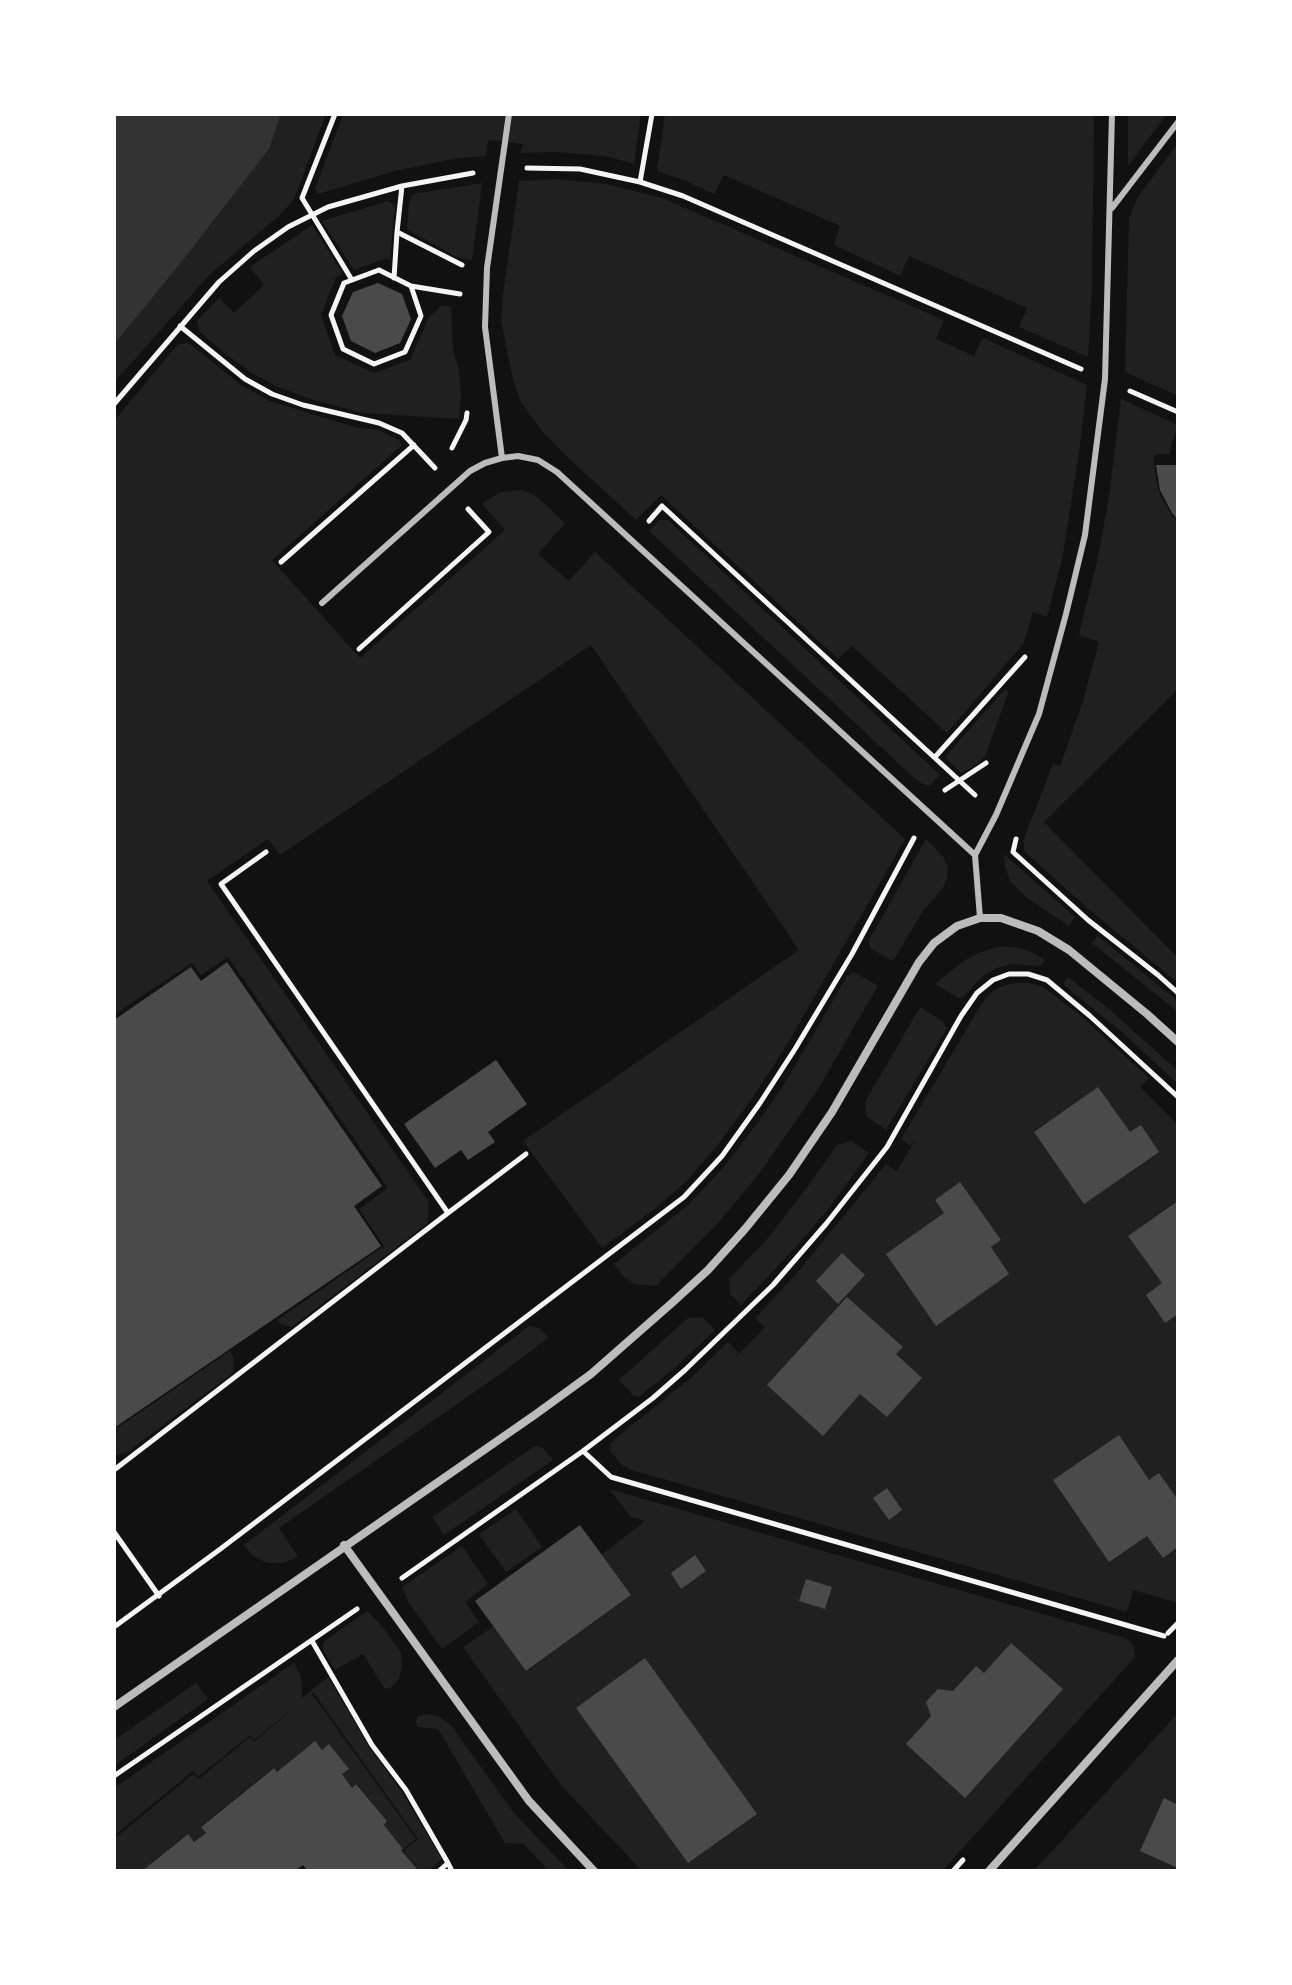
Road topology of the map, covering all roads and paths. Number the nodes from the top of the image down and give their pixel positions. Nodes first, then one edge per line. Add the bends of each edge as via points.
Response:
1 (335, 114) edge
2 (509, 114) edge
3 (652, 114) edge
4 (1112, 114) edge
5 (1178, 122) edge
6 (502, 170) junction
7 (640, 182) junction
8 (402, 186) junction
9 (1111, 209) junction
10 (312, 213) junction
11 (397, 232) junction
12 (487, 268) junction
13 (394, 278) junction
14 (352, 280) junction
15 (411, 286) junction
16 (460, 294) dead end
17 (180, 326) junction
18 (1105, 379) junction
19 (114, 404) edge
20 (1178, 412) edge
21 (414, 445) junction
22 (502, 458) junction
23 (450, 489) junction
24 (476, 499) dead end
25 (644, 525) dead end
26 (281, 562) dead end
27 (322, 603) dead end
28 (359, 649) dead end
29 (1027, 664) dead end
30 (935, 757) junction
31 (993, 757) dead end
32 (959, 780) junction
33 (929, 813) junction
34 (996, 815) junction
35 (904, 828) dead end
36 (915, 839) junction
37 (266, 852) dead end
38 (975, 855) junction
39 (980, 918) junction
40 (1178, 993) edge
41 (1178, 1042) edge
42 (1178, 1097) edge
43 (526, 1154) dead end
44 (448, 1213) junction
45 (626, 1419) dead end
46 (583, 1451) dead end
47 (114, 1470) edge
48 (114, 1532) edge
49 (344, 1545) junction
50 (159, 1596) junction
51 (114, 1627) edge
52 (1165, 1637) dead end
53 (312, 1641) dead end
54 (1178, 1660) edge
55 (114, 1707) edge
56 (448, 1863) junction
57 (439, 1871) edge
58 (452, 1871) edge
59 (594, 1871) edge
60 (989, 1871) edge

1 - 10 path via 302,198
2 - 6 lane
3 - 7 path
4 - 9 lane
5 - 9 lane
6 - 7 path via 580,169
6 - 8 path
6 - 12 lane
7 - 18 path
8 - 10 path
8 - 11 path
9 - 18 lane
10 - 14 path
10 - 17 path via 254,251
11 - 12 path via 463,266
11 - 13 path
12 - 22 lane via 485,327
13 - 14 path via 379,270
13 - 15 path
14 - 15 path via 344,283 331,315 343,349 374,364 405,352 421,316
15 - 16 path
17 - 19 path
17 - 21 path via 272,394 379,423
18 - 20 path
18 - 34 lane via 1085,535 1066,614 1039,714
21 - 23 path
21 - 26 path
22 - 23 lane via 470,471
22 - 33 lane via 538,460 557,472
23 - 27 lane
24 - 28 path via 466,507 489,532
25 - 30 path via 662,506
29 - 30 path via 1032,649
30 - 32 path
31 - 32 path
32 - 33 path via 944,790
32 - 34 path
33 - 36 path
33 - 38 lane
34 - 38 lane
34 - 40 path via 1017,834 1013,852
35 - 36 path
36 - 50 path via 844,968 760,1103 684,1197
37 - 44 path via 221,884
38 - 39 lane
39 - 41 street via 1001,918 1038,931 1069,950
39 - 49 street via 957,926 919,962 832,1112 708,1270 591,1374
42 - 45 path via 1047,980 1009,974 993,980 961,1016 887,1147 826,1224 773,1285
43 - 44 path
44 - 47 path
46 - 52 path via 611,1477
48 - 50 path
49 - 55 street
49 - 59 street via 529,1801
50 - 51 path
53 - 56 path
54 - 60 street
56 - 57 path
56 - 58 path

